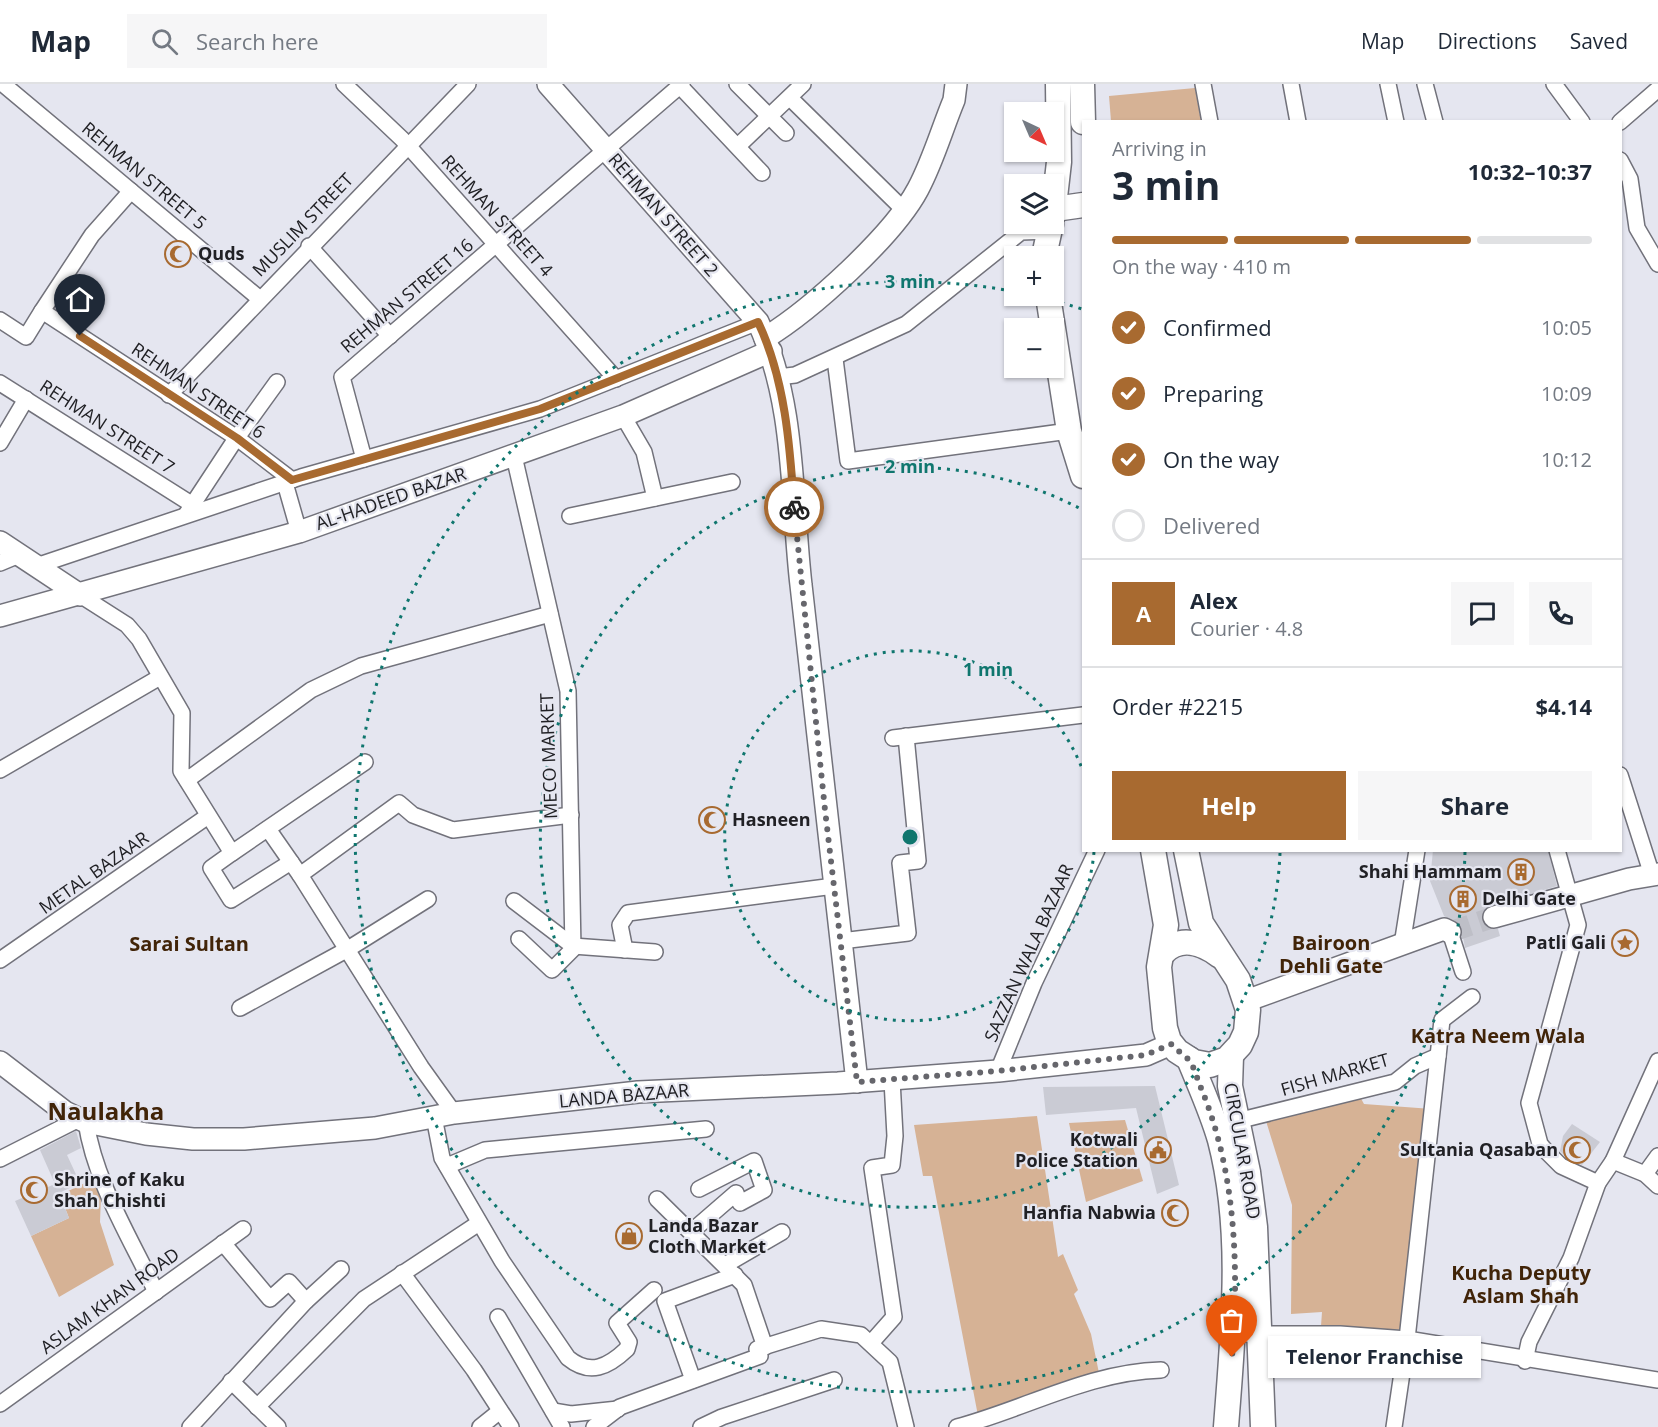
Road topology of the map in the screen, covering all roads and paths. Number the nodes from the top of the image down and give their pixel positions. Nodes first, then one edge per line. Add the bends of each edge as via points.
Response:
1 (3, 84) edge
2 (344, 84) edge
3 (548, 84) edge
4 (737, 84) edge
5 (803, 84) edge
6 (956, 84) edge
7 (1058, 84) edge
8 (1082, 84) edge
9 (1203, 84) edge
10 (1291, 84) edge
11 (1388, 84) edge
12 (1425, 84) edge
13 (1554, 84) edge
14 (681, 85) edge
15 (458, 87) edge
16 (1658, 89) edge
17 (790, 98) junction
18 (769, 117) junction
19 (1083, 120) edge
20 (1210, 120) edge
21 (1298, 120) edge
22 (1396, 120) edge
23 (1434, 120) edge
24 (1581, 120) edge
25 (1622, 120) edge
26 (786, 133) dead end
27 (408, 145) junction
28 (738, 146) junction
29 (607, 151) junction
30 (1622, 164) edge
31 (762, 172) dead end
32 (1056, 174) edge
33 (131, 191) junction
34 (1082, 205) edge
35 (904, 210) junction
36 (1064, 214) edge
37 (1018, 234) edge
38 (497, 245) junction
39 (309, 246) junction
40 (1658, 264) edge
41 (260, 298) junction
42 (1050, 306) edge
43 (42, 311) junction
44 (0, 320) edge
45 (390, 336) junction
46 (765, 337) junction
47 (835, 359) junction
48 (778, 377) junction
49 (615, 379) junction
50 (0, 382) edge
51 (277, 382) dead end
52 (169, 395) junction
53 (26, 399) junction
54 (623, 416) junction
55 (1069, 431) junction
56 (237, 438) junction
57 (0, 442) edge
58 (514, 456) junction
59 (364, 459) junction
60 (1082, 473) edge
61 (288, 482) junction
62 (732, 482) dead end
63 (655, 498) junction
64 (189, 511) junction
65 (570, 516) dead end
66 (299, 532) junction
67 (0, 542) edge
68 (18, 561) edge
69 (80, 596) junction
70 (550, 614) junction
71 (0, 616) edge
72 (160, 676) junction
73 (1082, 715) edge
74 (365, 762) dead end
75 (0, 770) edge
76 (186, 780) junction
77 (1623, 797) edge
78 (571, 815) junction
79 (208, 816) junction
80 (268, 829) junction
81 (1095, 852) edge
82 (1153, 852) edge
83 (1186, 852) edge
84 (1417, 852) edge
85 (1558, 852) edge
86 (232, 853) junction
87 (291, 862) junction
88 (300, 875) junction
89 (1655, 875) edge
90 (834, 886) junction
91 (1569, 895) junction
92 (428, 899) dead end
93 (514, 901) dead end
94 (1494, 917) tunnel mouth
95 (1449, 932) joint
96 (519, 939) dead end
97 (841, 941) junction
98 (1402, 945) junction
99 (573, 946) junction
100 (348, 949) junction
101 (625, 950) junction
102 (655, 952) dead end
103 (1163, 953) junction
104 (0, 960) edge
105 (1224, 960) junction
106 (1463, 972) dead end
107 (1473, 997) dead end
108 (1246, 1001) junction
109 (240, 1008) dead end
110 (1180, 1052) junction
111 (1232, 1056) junction
112 (1438, 1056) junction
113 (1658, 1061) edge
114 (0, 1062) edge
115 (998, 1071) junction
116 (892, 1080) junction
117 (857, 1082) junction
118 (444, 1115) junction
119 (82, 1120) junction
120 (1237, 1121) junction
121 (706, 1129) dead end
122 (1658, 1156) edge
123 (0, 1159) edge
124 (1613, 1161) junction
125 (447, 1166) junction
126 (1645, 1174) junction
127 (1598, 1183) junction
128 (1658, 1186) edge
129 (699, 1189) dead end
130 (657, 1199) dead end
131 (479, 1223) junction
132 (243, 1229) dead end
133 (691, 1232) junction
134 (782, 1232) dead end
135 (224, 1243) junction
136 (341, 1269) dead end
137 (730, 1270) junction
138 (402, 1273) junction
139 (654, 1290) dead end
140 (156, 1292) junction
141 (306, 1301) junction
142 (498, 1317) dead end
143 (1260, 1333) junction
144 (1233, 1334) junction
145 (1407, 1339) junction
146 (871, 1343) junction
147 (765, 1347) junction
148 (1526, 1360) junction
149 (1161, 1370) dead end
150 (693, 1380) junction
151 (834, 1380) dead end
152 (1658, 1380) edge
153 (231, 1381) junction
154 (0, 1404) edge
155 (257, 1407) junction
156 (618, 1409) junction
157 (501, 1411) junction
158 (553, 1411) junction
159 (965, 1426) edge
160 (190, 1427) edge
161 (278, 1427) edge
162 (480, 1427) edge
163 (511, 1427) edge
164 (562, 1427) edge
165 (594, 1427) edge
166 (701, 1427) edge
167 (906, 1427) edge
168 (1226, 1427) edge
169 (1263, 1427) edge
170 (1394, 1427) edge

1 - 33 street, REHMAN STREET 5
2 - 27 street, REHMAN STREET 4
3 - 29 street, REHMAN STREET 2
4 - 18 street
5 - 17 street
6 - 35 street, AL-HADEED BAZAR via 954,99 918,188
7 - 32 main road
8 - 19 main road
9 - 20 street
10 - 21 street
11 - 22 street
12 - 23 street
13 - 24 street
14 - 28 street
14 - 29 street, REHMAN STREET 16
15 - 27 street, MUSLIM STREET
16 - 25 street
17 - 18 street
17 - 35 street
18 - 26 street
18 - 28 street
27 - 38 street, REHMAN STREET 4
27 - 39 street, MUSLIM STREET
28 - 31 street
29 - 38 street, REHMAN STREET 16
29 - 46 street, REHMAN STREET 2
30 - 40 street via 1633,190 1637,228
33 - 41 street, REHMAN STREET 5
33 - 43 street via 92,235
34 - 36 main road
35 - 46 street, AL-HADEED BAZAR via 850,270 779,330
37 - 47 street via 906,324
38 - 45 street, REHMAN STREET 16
38 - 49 street, REHMAN STREET 4
39 - 41 street, MUSLIM STREET
39 - 45 street
41 - 52 street, MUSLIM STREET
42 - 55 main road
43 - 44 street via 26,337
43 - 52 street, REHMAN STREET 6
45 - 59 street, REHMAN STREET 16 via 342,377
46 - 48 street
46 - 49 street
46 - 54 street, AL-HADEED BAZAR
47 - 48 street via 795,375
47 - 55 street via 848,461
48 - 90 street via 792,470 800,580
49 - 59 street via 540,409
50 - 53 street, REHMAN STREET 7
51 - 56 street
52 - 56 street, REHMAN STREET 6
53 - 57 street
53 - 64 street, REHMAN STREET 7
54 - 58 street, AL-HADEED BAZAR
54 - 63 street via 644,452
55 - 60 main road
56 - 61 street, REHMAN STREET 6
56 - 64 street
58 - 66 street, AL-HADEED BAZAR
58 - 70 street, MECO MARKET
59 - 61 street
61 - 64 street
61 - 66 street
62 - 63 street
63 - 65 street
64 - 68 street
66 - 69 street, AL-HADEED BAZAR
67 - 68 street
68 - 69 street
69 - 71 street, AL-HADEED BAZAR
69 - 72 street via 127,625
70 - 76 street via 361,666 311,690
70 - 78 street, MECO MARKET via 568,691
72 - 75 street
72 - 76 street via 182,713 181,771
73 - 97 street via 900,737 918,861 900,863 908,933
74 - 80 street
76 - 79 street
77 - 89 street
78 - 88 street via 453,830 413,814 399,803
78 - 99 street, MECO MARKET
79 - 86 street
79 - 104 street, METAL BAZAAR
80 - 86 street
80 - 87 street
81 - 115 street, SAZZAN WALA BAZAAR
82 - 103 main road, CIRCULAR ROAD via 1166,925
83 - 105 main road, CIRCULAR ROAD via 1199,916
84 - 98 street
85 - 91 street
86 - 87 street via 211,868 231,900
87 - 88 street
88 - 100 street
89 - 91 street
90 - 97 street
90 - 101 street via 628,913 620,925
91 - 94 street
91 - 127 street via 1578,925 1529,1103 1545,1150 1561,1166
92 - 100 street
93 - 99 street
95 - 98 street via 1444,929
95 - 106 street
96 - 99 street via 552,970
97 - 117 street
98 - 108 street
99 - 101 street
100 - 109 street
100 - 118 street via 421,1067
101 - 102 street
103 - 105 main road, CIRCULAR ROAD via 1180,943 1194,943
103 - 110 main road, CIRCULAR ROAD via 1159,961 1165,1028
105 - 108 main road, CIRCULAR ROAD
107 - 112 street via 1442,1020
108 - 111 main road, CIRCULAR ROAD via 1246,1032
110 - 111 main road, CIRCULAR ROAD via 1210,1065
110 - 115 street, LANDA BAZAAR
110 - 144 main road, CIRCULAR ROAD via 1215,1124 1226,1170 1232,1232
111 - 120 main road, CIRCULAR ROAD via 1230,1086
112 - 120 street, FISH MARKET via 1415,1066 1395,1082
112 - 145 street
113 - 124 street
114 - 119 street via 47,1100
115 - 116 street, LANDA BAZAAR
116 - 117 street, LANDA BAZAAR
116 - 146 street via 892,1164 872,1168 894,1317
117 - 118 street, LANDA BAZAAR via 638,1092
118 - 119 street, LANDA BAZAAR via 365,1129 244,1139 193,1139
118 - 125 street via 437,1138
119 - 123 street
119 - 140 street via 107,1190
120 - 143 main road, CIRCULAR ROAD via 1255,1227
121 - 125 street via 485,1150
122 - 126 street
124 - 126 street
124 - 127 street
125 - 131 street
126 - 128 street
127 - 148 street via 1571,1258 1529,1342
129 - 133 street via 754,1161 764,1190 740,1203 736,1193
130 - 133 street
131 - 138 street
131 - 139 street via 501,1262 562,1349 579,1366 591,1369 607,1364 627,1348 629,1342 617,1323
132 - 135 street, ASLAM KHAN ROAD
133 - 137 street
134 - 137 street
135 - 140 street, ASLAM KHAN ROAD
135 - 141 street via 270,1299 289,1282
136 - 141 street
137 - 147 street via 744,1285
137 - 150 street via 665,1301
138 - 155 street via 364,1299
138 - 157 street
140 - 154 street, ASLAM KHAN ROAD
141 - 153 street
142 - 158 street
143 - 144 street
143 - 145 street
143 - 169 main road, CIRCULAR ROAD
144 - 168 main road, CIRCULAR ROAD
145 - 148 street
145 - 170 street
146 - 147 street via 861,1335 821,1329
146 - 167 street via 890,1362
147 - 150 street via 757,1349 760,1356
148 - 152 street
149 - 159 street via 1130,1371 1100,1378
150 - 156 street
151 - 166 street
153 - 155 street
153 - 160 street
155 - 161 street
156 - 158 street via 571,1414
156 - 165 street
157 - 162 street
157 - 163 street
158 - 164 street

